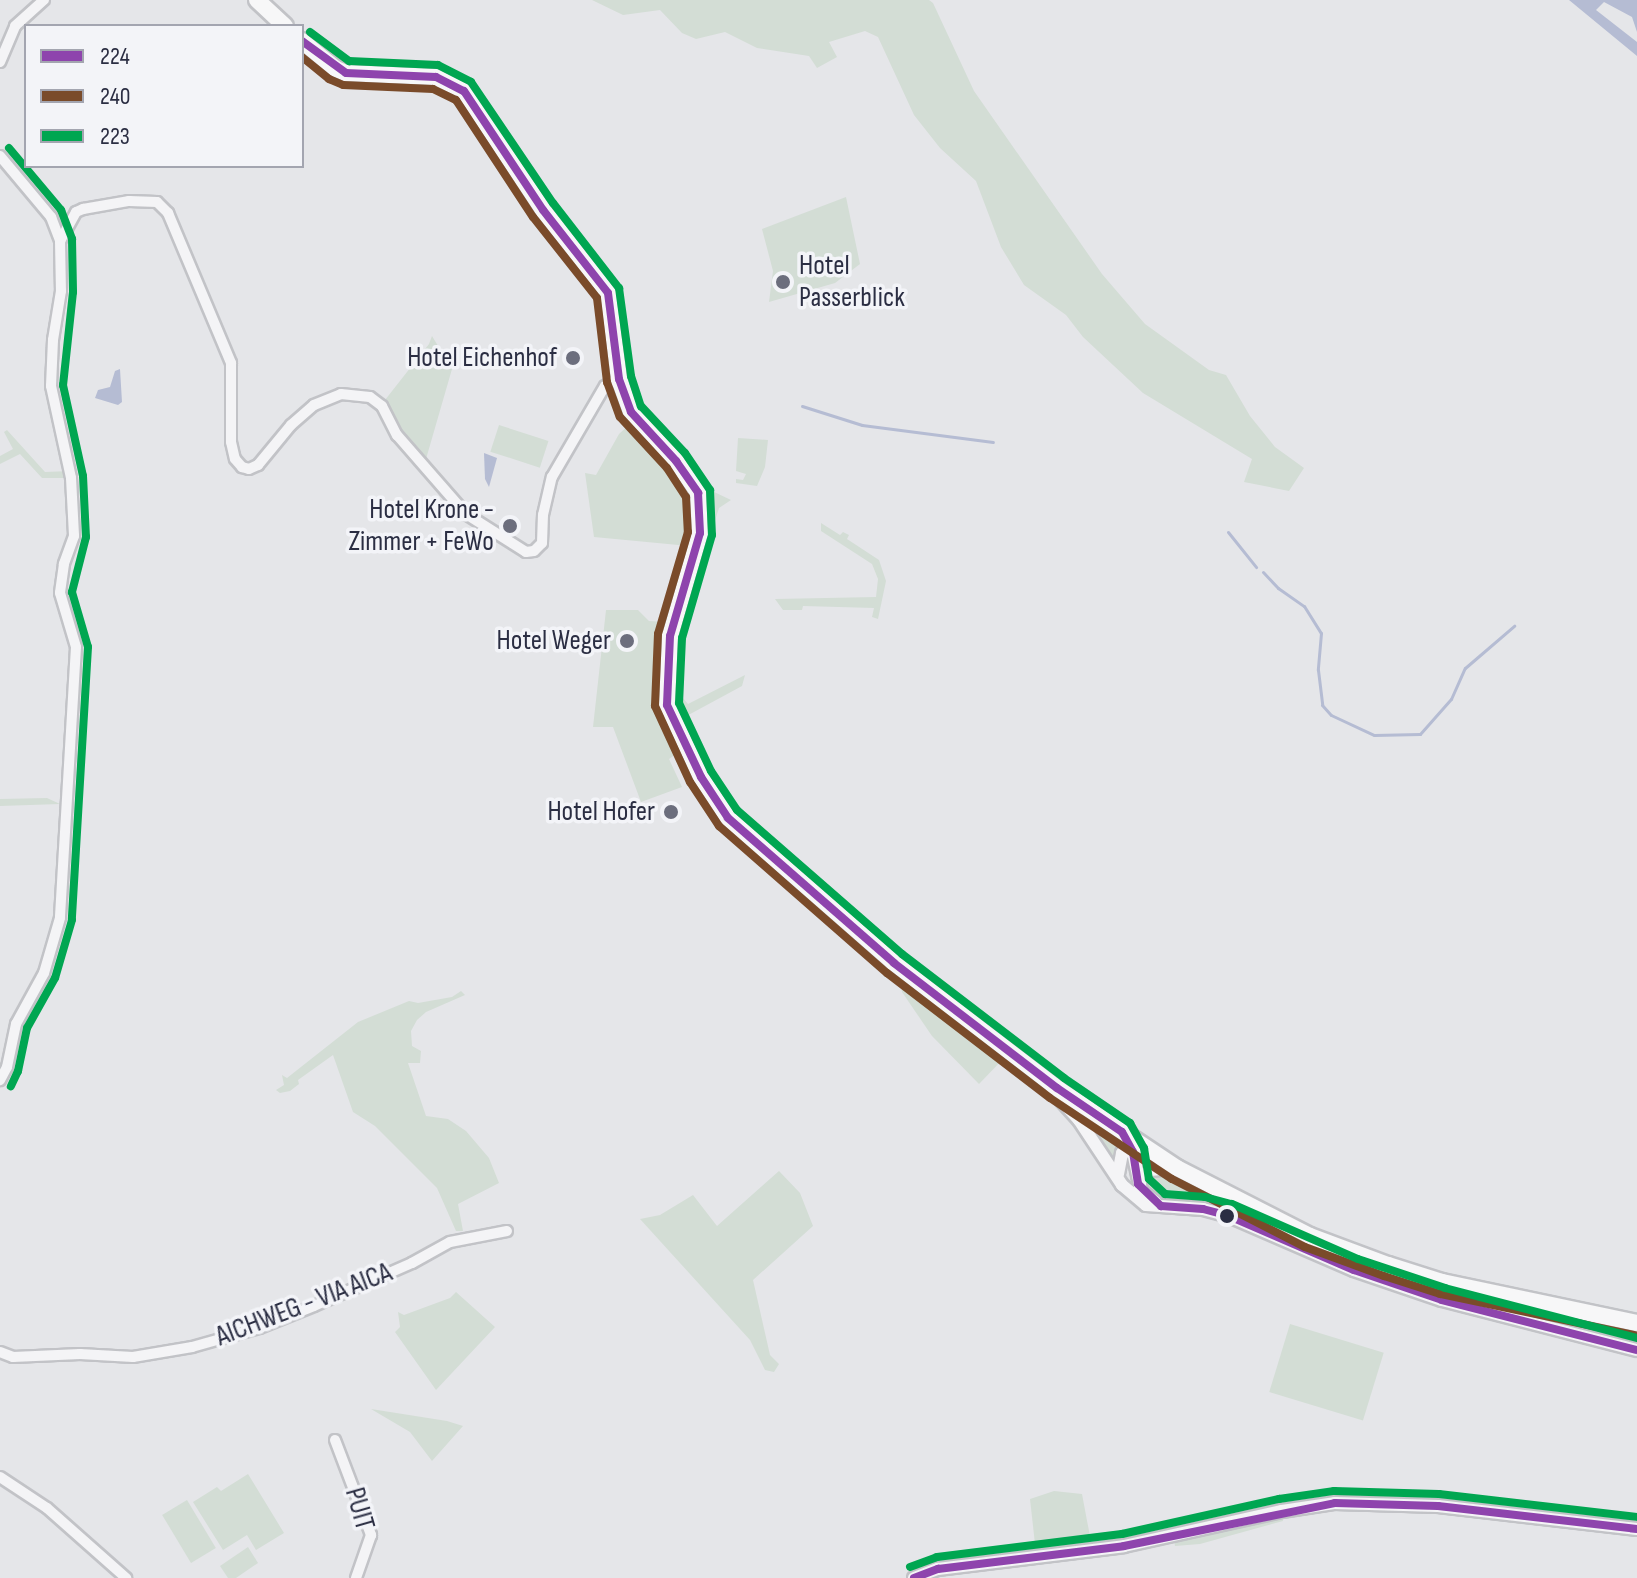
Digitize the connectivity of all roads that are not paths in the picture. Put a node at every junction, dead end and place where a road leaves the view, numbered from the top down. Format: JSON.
{"nodes":[{"id":1,"x":44,"y":0,"type":"edge"},
{"id":2,"x":257,"y":0,"type":"edge"},
{"id":3,"x":283,"y":24,"type":"edge"},
{"id":4,"x":304,"y":43,"type":"edge"},
{"id":5,"x":0,"y":62,"type":"edge"},
{"id":6,"x":0,"y":156,"type":"edge"},
{"id":7,"x":60,"y":241,"type":"junction"},
{"id":8,"x":619,"y":379,"type":"junction"},
{"id":9,"x":1015,"y":1055,"type":"junction"},
{"id":10,"x":0,"y":1080,"type":"edge"},
{"id":11,"x":1122,"y":1132,"type":"junction"},
{"id":12,"x":1132,"y":1147,"type":"junction"},
{"id":13,"x":1149,"y":1150,"type":"junction"},
{"id":14,"x":1177,"y":1168,"type":"junction"},
{"id":15,"x":1122,"y":1185,"type":"junction"},
{"id":16,"x":1141,"y":1191,"type":"junction"},
{"id":17,"x":1161,"y":1206,"type":"junction"},
{"id":18,"x":507,"y":1231,"type":"dead end"},
{"id":19,"x":1637,"y":1323,"type":"edge"},
{"id":20,"x":1637,"y":1350,"type":"edge"},
{"id":21,"x":0,"y":1352,"type":"edge"},
{"id":22,"x":335,"y":1440,"type":"dead end"},
{"id":23,"x":0,"y":1477,"type":"edge"},
{"id":24,"x":1637,"y":1529,"type":"edge"},
{"id":25,"x":126,"y":1578,"type":"edge"},
{"id":26,"x":356,"y":1578,"type":"edge"},
{"id":27,"x":914,"y":1578,"type":"edge"}],
"edges":[{"from":1,"to":5,"type":"street"},
{"from":2,"to":3,"type":"main road"},
{"from":4,"to":8,"type":"main road"},
{"from":6,"to":7,"type":"street"},
{"from":7,"to":8,"type":"street"},
{"from":7,"to":10,"type":"street"},
{"from":8,"to":9,"type":"main road"},
{"from":9,"to":11,"type":"main road"},
{"from":9,"to":15,"type":"street"},
{"from":11,"to":12,"type":"street"},
{"from":11,"to":13,"type":"main road"},
{"from":12,"to":13,"type":"street"},
{"from":12,"to":15,"type":"street"},
{"from":12,"to":16,"type":"street"},
{"from":13,"to":14,"type":"main road"},
{"from":14,"to":16,"type":"street"},
{"from":14,"to":19,"type":"main road"},
{"from":15,"to":17,"type":"street"},
{"from":16,"to":17,"type":"street"},
{"from":17,"to":20,"type":"street"},
{"from":18,"to":21,"type":"street","name":"AICHWEG - VIA AICA"},
{"from":22,"to":26,"type":"street","name":"PUIT"},
{"from":23,"to":25,"type":"street"},
{"from":24,"to":27,"type":"street"}]}
